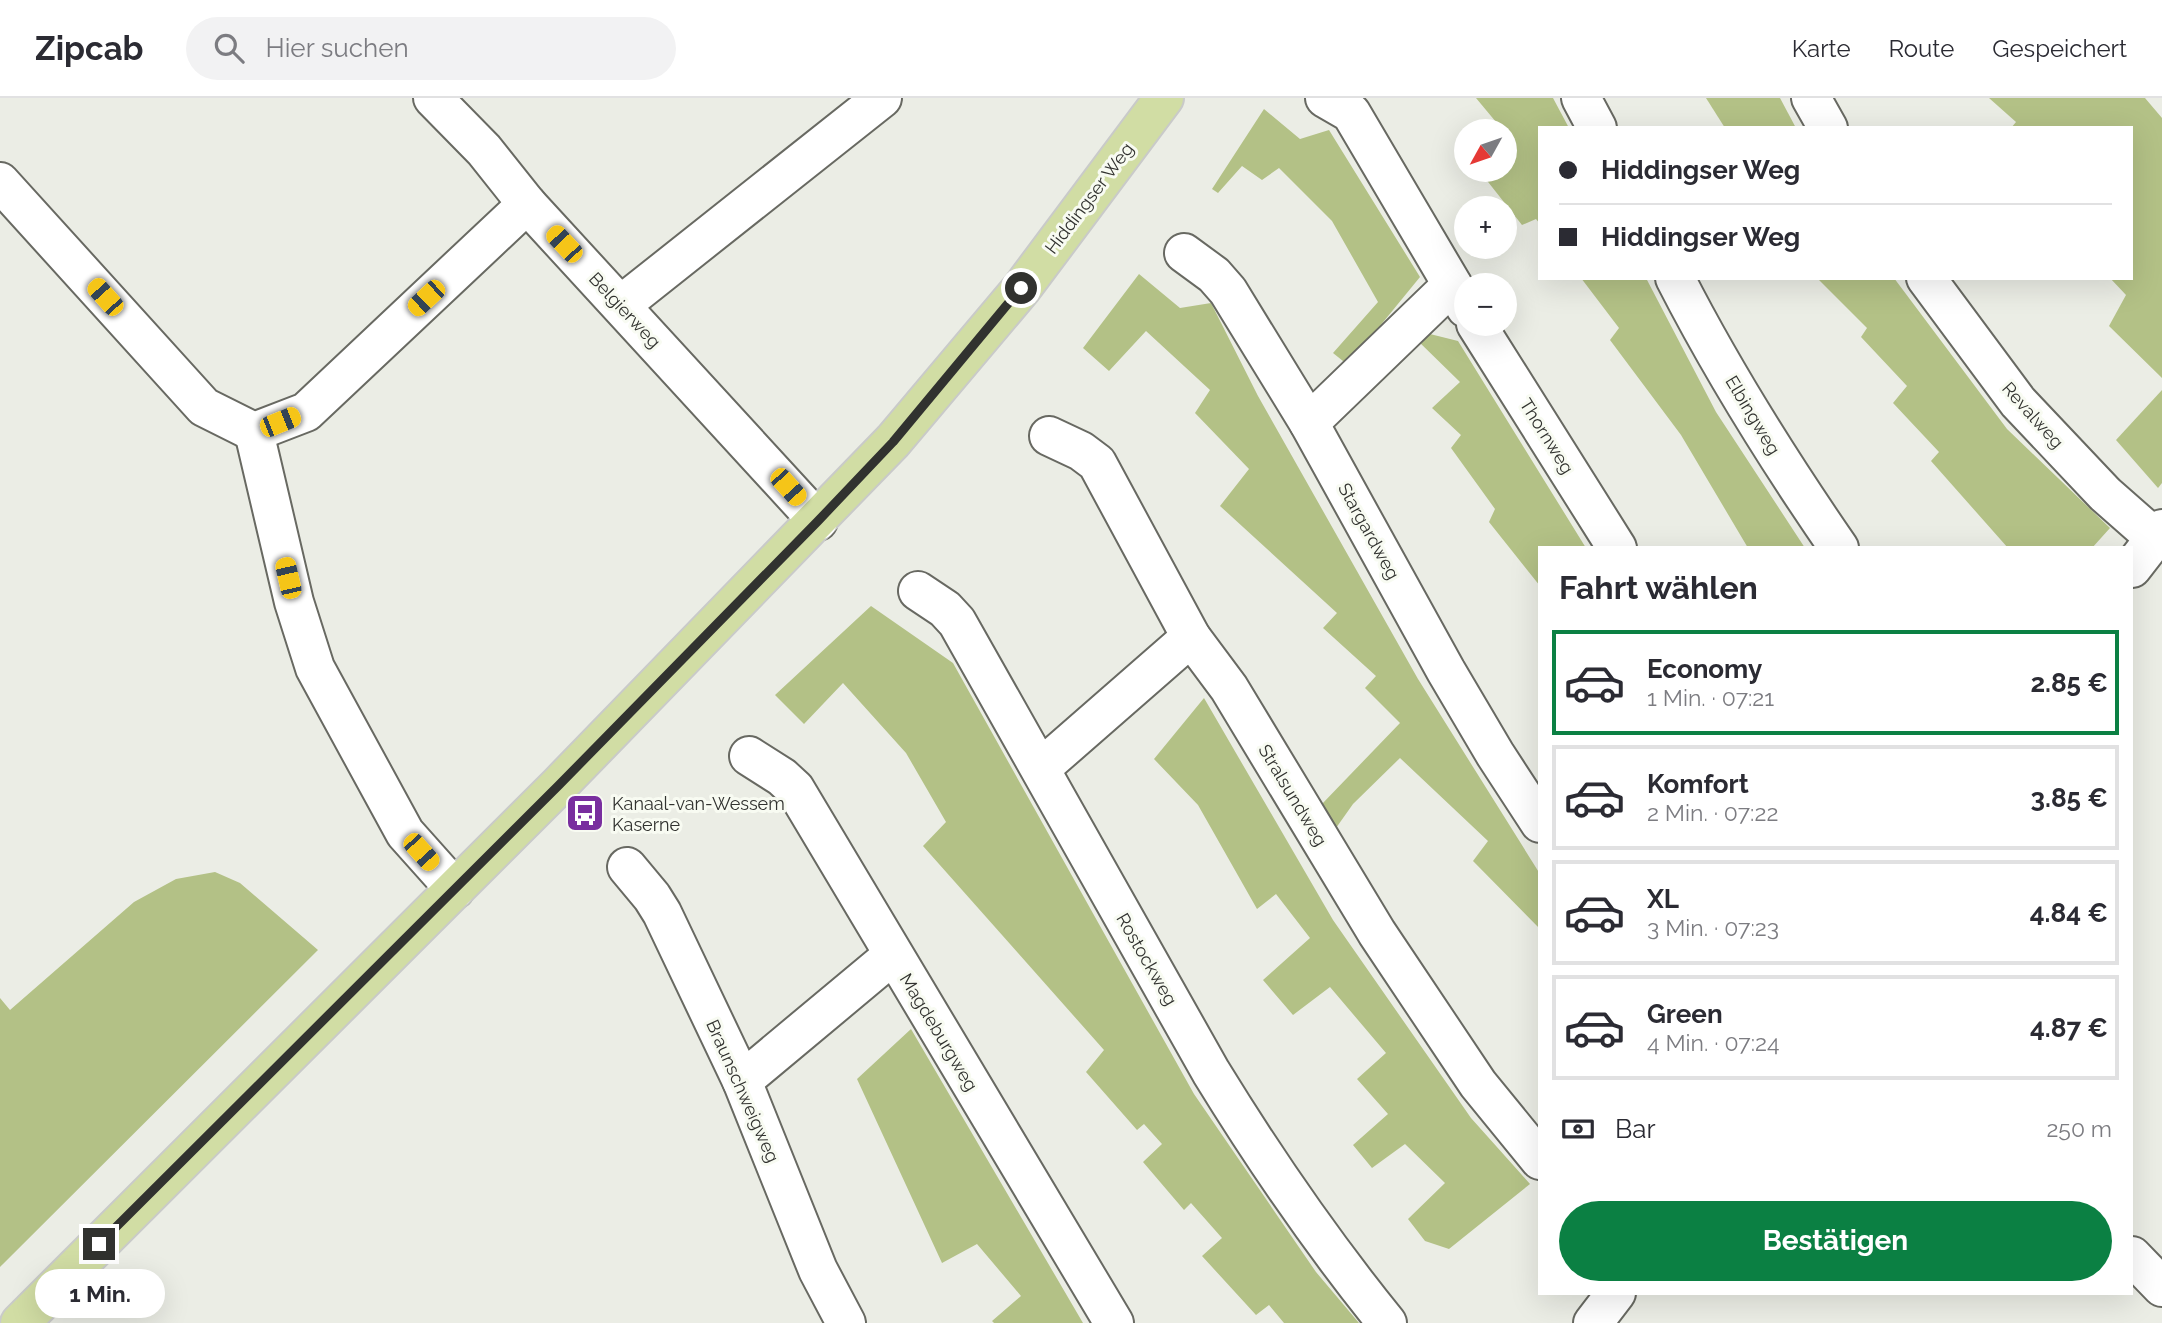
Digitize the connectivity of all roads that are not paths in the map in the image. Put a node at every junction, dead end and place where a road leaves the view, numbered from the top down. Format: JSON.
{"nodes":[{"id":1,"x":433,"y":98,"type":"edge"},
{"id":2,"x":882,"y":98,"type":"edge"},
{"id":3,"x":1164,"y":98,"type":"edge"},
{"id":4,"x":1325,"y":98,"type":"edge"},
{"id":5,"x":1581,"y":98,"type":"edge"},
{"id":6,"x":1811,"y":98,"type":"edge"},
{"id":7,"x":1596,"y":126,"type":"edge"},
{"id":8,"x":1827,"y":126,"type":"edge"},
{"id":9,"x":0,"y":182,"type":"edge"},
{"id":10,"x":527,"y":204,"type":"junction"},
{"id":11,"x":1184,"y":253,"type":"dead end"},
{"id":12,"x":1676,"y":280,"type":"edge"},
{"id":13,"x":1927,"y":280,"type":"edge"},
{"id":14,"x":1454,"y":288,"type":"edge"},
{"id":15,"x":1454,"y":301,"type":"edge"},
{"id":16,"x":621,"y":305,"type":"junction"},
{"id":17,"x":1484,"y":336,"type":"edge"},
{"id":18,"x":1310,"y":423,"type":"junction"},
{"id":19,"x":254,"y":432,"type":"junction"},
{"id":20,"x":1049,"y":436,"type":"dead end"},
{"id":21,"x":818,"y":521,"type":"junction"},
{"id":22,"x":2158,"y":533,"type":"edge"},
{"id":23,"x":1616,"y":546,"type":"edge"},
{"id":24,"x":1838,"y":546,"type":"edge"},
{"id":25,"x":2133,"y":567,"type":"edge"},
{"id":26,"x":918,"y":591,"type":"dead end"},
{"id":27,"x":1191,"y":637,"type":"junction"},
{"id":28,"x":749,"y":756,"type":"dead end"},
{"id":29,"x":1041,"y":768,"type":"junction"},
{"id":30,"x":1538,"y":819,"type":"edge"},
{"id":31,"x":627,"y":867,"type":"dead end"},
{"id":32,"x":455,"y":889,"type":"junction"},
{"id":33,"x":893,"y":955,"type":"junction"},
{"id":34,"x":742,"y":1081,"type":"junction"},
{"id":35,"x":1538,"y":1158,"type":"edge"},
{"id":36,"x":2133,"y":1257,"type":"edge"},
{"id":37,"x":2162,"y":1287,"type":"edge"},
{"id":38,"x":1614,"y":1295,"type":"edge"},
{"id":39,"x":19,"y":1323,"type":"edge"},
{"id":40,"x":846,"y":1323,"type":"edge"},
{"id":41,"x":1114,"y":1323,"type":"edge"},
{"id":42,"x":1387,"y":1323,"type":"edge"},
{"id":43,"x":1593,"y":1323,"type":"edge"}],
"edges":[{"from":1,"to":10,"type":"street","name":"Belgierweg"},
{"from":2,"to":16,"type":"street"},
{"from":3,"to":21,"type":"main road","name":"Hiddingser Weg"},
{"from":4,"to":14,"type":"street"},
{"from":5,"to":7,"type":"street"},
{"from":6,"to":8,"type":"street"},
{"from":9,"to":19,"type":"street"},
{"from":10,"to":16,"type":"street","name":"Belgierweg"},
{"from":10,"to":19,"type":"street"},
{"from":11,"to":18,"type":"street","name":"Stargardweg"},
{"from":12,"to":24,"type":"street","name":"Elbingweg"},
{"from":13,"to":22,"type":"street","name":"Revalweg"},
{"from":15,"to":18,"type":"street"},
{"from":16,"to":21,"type":"street","name":"Belgierweg"},
{"from":17,"to":23,"type":"street","name":"Thornweg"},
{"from":18,"to":30,"type":"street","name":"Stargardweg"},
{"from":19,"to":32,"type":"street"},
{"from":20,"to":27,"type":"street","name":"Stralsundweg"},
{"from":21,"to":32,"type":"main road","name":"Hiddingser Weg"},
{"from":22,"to":25,"type":"street"},
{"from":26,"to":29,"type":"street","name":"Rostockweg"},
{"from":27,"to":29,"type":"street"},
{"from":27,"to":35,"type":"street","name":"Stralsundweg"},
{"from":28,"to":33,"type":"street","name":"Magdeburgweg"},
{"from":29,"to":42,"type":"street","name":"Rostockweg"},
{"from":31,"to":34,"type":"street","name":"Braunschweigweg"},
{"from":32,"to":39,"type":"main road","name":"Hiddingser Weg"},
{"from":33,"to":34,"type":"street"},
{"from":33,"to":41,"type":"street","name":"Magdeburgweg"},
{"from":34,"to":40,"type":"street","name":"Braunschweigweg"},
{"from":36,"to":37,"type":"street"},
{"from":38,"to":43,"type":"street"}]}
